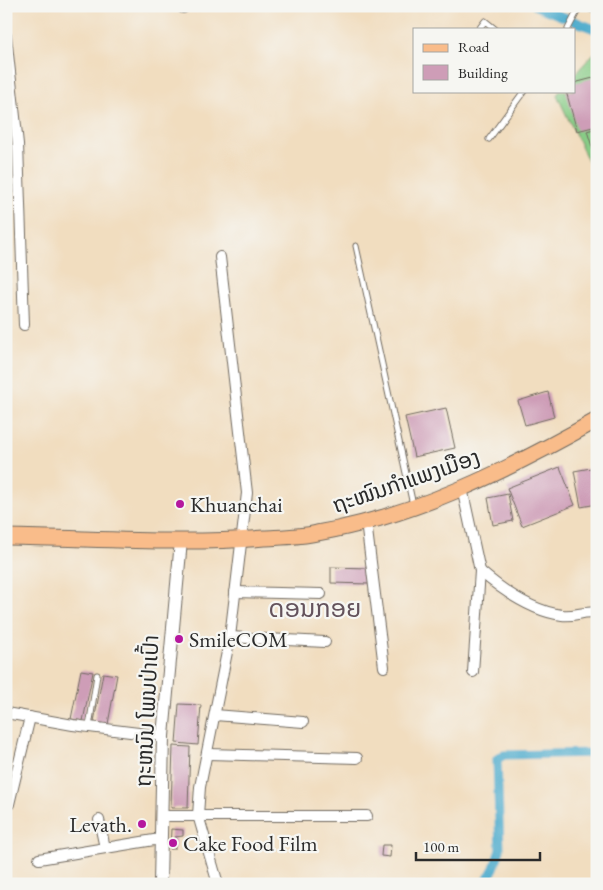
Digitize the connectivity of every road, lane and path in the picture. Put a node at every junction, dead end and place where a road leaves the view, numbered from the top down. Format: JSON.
{"nodes":[{"id":1,"x":580,"y":6,"type":"edge"},
{"id":2,"x":589,"y":6,"type":"edge"},
{"id":3,"x":597,"y":9,"type":"edge"},
{"id":4,"x":480,"y":28,"type":"edge"},
{"id":5,"x":494,"y":28,"type":"edge"},
{"id":6,"x":569,"y":28,"type":"edge"},
{"id":7,"x":6,"y":36,"type":"edge"},
{"id":8,"x":523,"y":92,"type":"edge"},
{"id":9,"x":489,"y":139,"type":"dead end"},
{"id":10,"x":356,"y":246,"type":"dead end"},
{"id":11,"x":220,"y":256,"type":"dead end"},
{"id":12,"x":24,"y":325,"type":"dead end"},
{"id":13,"x":597,"y":420,"type":"edge"},
{"id":14,"x":462,"y":488,"type":"junction"},
{"id":15,"x":413,"y":506,"type":"junction"},
{"id":16,"x":366,"y":522,"type":"junction"},
{"id":17,"x":6,"y":537,"type":"edge"},
{"id":18,"x":241,"y":540,"type":"junction"},
{"id":19,"x":181,"y":541,"type":"junction"},
{"id":20,"x":480,"y":571,"type":"junction"},
{"id":21,"x":235,"y":592,"type":"junction"},
{"id":22,"x":321,"y":594,"type":"dead end"},
{"id":23,"x":597,"y":613,"type":"edge"},
{"id":24,"x":230,"y":637,"type":"junction"},
{"id":25,"x":325,"y":642,"type":"dead end"},
{"id":26,"x":384,"y":667,"type":"dead end"},
{"id":27,"x":473,"y":672,"type":"dead end"},
{"id":28,"x":98,"y":675,"type":"dead end"},
{"id":29,"x":6,"y":713,"type":"edge"},
{"id":30,"x":215,"y":715,"type":"junction"},
{"id":31,"x":30,"y":717,"type":"junction"},
{"id":32,"x":303,"y":722,"type":"dead end"},
{"id":33,"x":89,"y":727,"type":"junction"},
{"id":34,"x":163,"y":736,"type":"junction"},
{"id":35,"x":208,"y":754,"type":"junction"},
{"id":36,"x":357,"y":758,"type":"dead end"},
{"id":37,"x":9,"y":804,"type":"dead end"},
{"id":38,"x":198,"y":815,"type":"junction"},
{"id":39,"x":161,"y":816,"type":"junction"},
{"id":40,"x":367,"y":816,"type":"dead end"},
{"id":41,"x":99,"y":820,"type":"dead end"},
{"id":42,"x":160,"y":839,"type":"junction"},
{"id":43,"x":105,"y":848,"type":"junction"},
{"id":44,"x":39,"y":859,"type":"dead end"},
{"id":45,"x":160,"y":884,"type":"edge"},
{"id":46,"x":218,"y":884,"type":"edge"}],
"edges":[{"from":1,"to":6,"type":"lane"},
{"from":2,"to":3,"type":"street"},
{"from":4,"to":5,"type":"lane"},
{"from":7,"to":12,"type":"street"},
{"from":8,"to":9,"type":"lane"},
{"from":10,"to":15,"type":"lane"},
{"from":11,"to":18,"type":"street"},
{"from":13,"to":14,"type":"main road","name":"ຖະໜົນກຳແພງເມືອງ"},
{"from":14,"to":15,"type":"main road","name":"ຖະໜົນກຳແພງເມືອງ"},
{"from":14,"to":20,"type":"street"},
{"from":15,"to":16,"type":"main road","name":"ຖະໜົນກຳແພງເມືອງ"},
{"from":16,"to":18,"type":"main road","name":"ຖະໜົນກຳແພງເມືອງ"},
{"from":16,"to":26,"type":"street"},
{"from":17,"to":19,"type":"main road","name":"ຖະໜົນກຳແພງເມືອງ"},
{"from":18,"to":19,"type":"main road","name":"ຖະໜົນກຳແພງເມືອງ"},
{"from":18,"to":21,"type":"street"},
{"from":19,"to":34,"type":"street","name":"ຖະຫນົນ ໂພນປ່າເປົ້າ"},
{"from":20,"to":23,"type":"street"},
{"from":20,"to":27,"type":"street"},
{"from":21,"to":22,"type":"street"},
{"from":21,"to":24,"type":"street"},
{"from":24,"to":25,"type":"street"},
{"from":24,"to":30,"type":"street"},
{"from":28,"to":33,"type":"lane"},
{"from":29,"to":31,"type":"street"},
{"from":30,"to":32,"type":"street"},
{"from":30,"to":35,"type":"street"},
{"from":31,"to":33,"type":"street"},
{"from":31,"to":37,"type":"street"},
{"from":33,"to":34,"type":"street"},
{"from":34,"to":39,"type":"street","name":"ຖະຫນົນ ໂພນປ່າເປົ້າ"},
{"from":35,"to":36,"type":"street"},
{"from":35,"to":38,"type":"street"},
{"from":38,"to":39,"type":"street"},
{"from":38,"to":40,"type":"street"},
{"from":38,"to":46,"type":"street"},
{"from":39,"to":42,"type":"street","name":"ຖະຫນົນ ໂພນປ່າເປົ້າ"},
{"from":41,"to":43,"type":"street"},
{"from":42,"to":43,"type":"street"},
{"from":42,"to":45,"type":"street","name":"ຖະຫນົນ ໂພນປ່າເປົ້າ"},
{"from":43,"to":44,"type":"street"}]}
